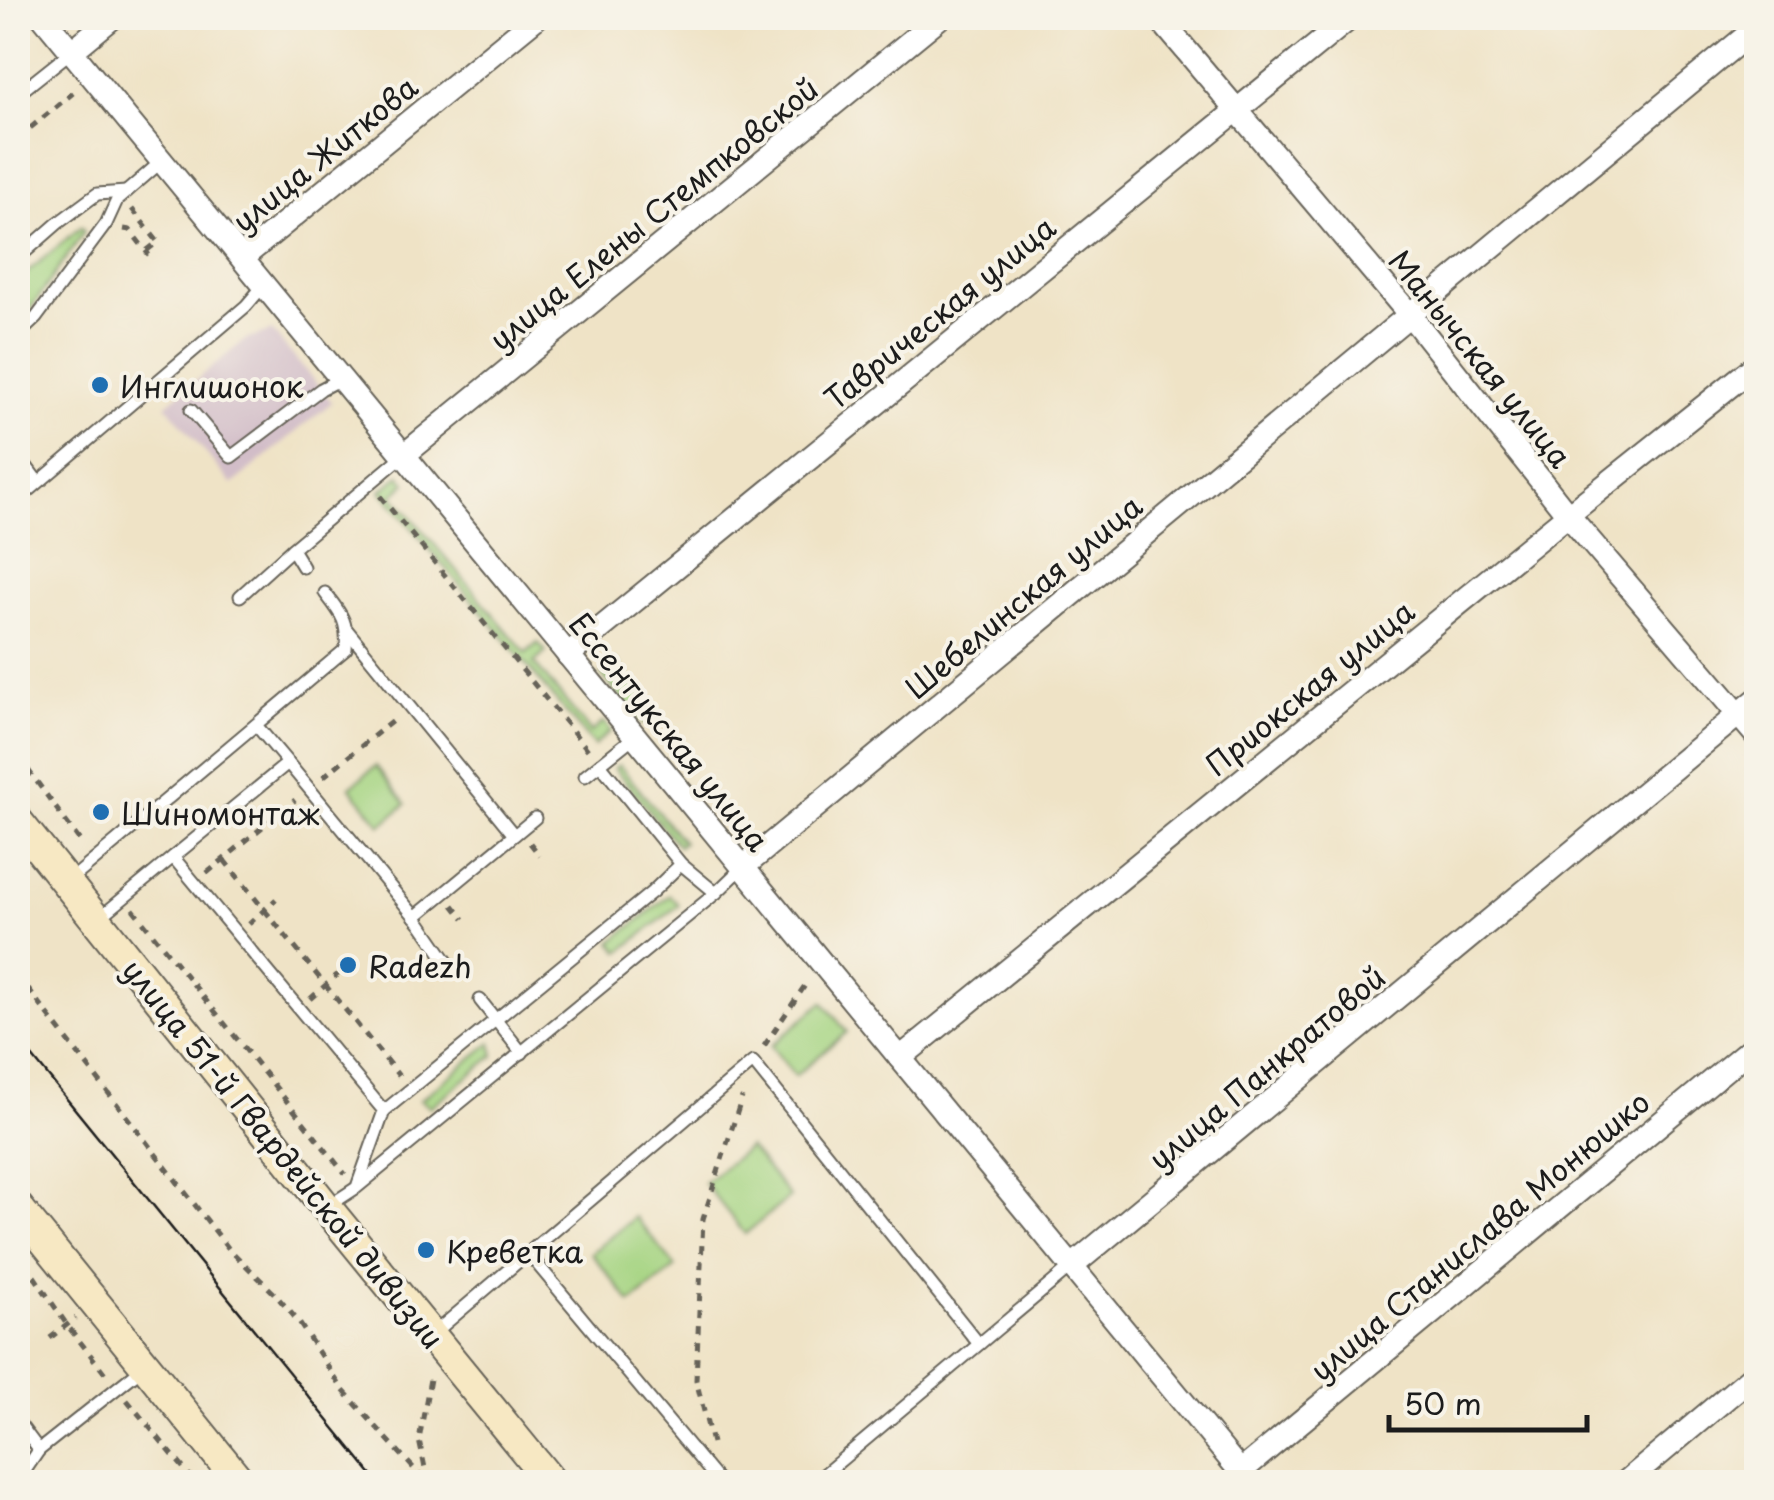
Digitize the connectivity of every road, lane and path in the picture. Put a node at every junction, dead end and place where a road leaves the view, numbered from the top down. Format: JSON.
{"nodes":[{"id":1,"x":44,"y":18,"type":"edge"},
{"id":2,"x":112,"y":18,"type":"edge"},
{"id":3,"x":536,"y":18,"type":"edge"},
{"id":4,"x":939,"y":18,"type":"edge"},
{"id":5,"x":1159,"y":18,"type":"edge"},
{"id":6,"x":1350,"y":18,"type":"edge"},
{"id":7,"x":1756,"y":28,"type":"edge"},
{"id":8,"x":72,"y":51,"type":"junction"},
{"id":9,"x":76,"y":91,"type":"dead end"},
{"id":10,"x":18,"y":94,"type":"edge"},
{"id":11,"x":1235,"y":110,"type":"junction"},
{"id":12,"x":18,"y":138,"type":"edge"},
{"id":13,"x":162,"y":161,"type":"junction"},
{"id":14,"x":124,"y":194,"type":"junction"},
{"id":15,"x":106,"y":224,"type":"junction"},
{"id":16,"x":18,"y":258,"type":"edge"},
{"id":17,"x":242,"y":258,"type":"junction"},
{"id":18,"x":264,"y":285,"type":"junction"},
{"id":19,"x":1410,"y":314,"type":"junction"},
{"id":20,"x":18,"y":335,"type":"edge"},
{"id":21,"x":1756,"y":364,"type":"edge"},
{"id":22,"x":340,"y":379,"type":"junction"},
{"id":23,"x":191,"y":410,"type":"dead end"},
{"id":24,"x":18,"y":455,"type":"edge"},
{"id":25,"x":404,"y":455,"type":"junction"},
{"id":26,"x":38,"y":482,"type":"junction"},
{"id":27,"x":369,"y":483,"type":"junction"},
{"id":28,"x":18,"y":500,"type":"edge"},
{"id":29,"x":1568,"y":515,"type":"junction"},
{"id":30,"x":292,"y":549,"type":"junction"},
{"id":31,"x":304,"y":567,"type":"dead end"},
{"id":32,"x":325,"y":593,"type":"dead end"},
{"id":33,"x":240,"y":596,"type":"dead end"},
{"id":34,"x":348,"y":630,"type":"junction"},
{"id":35,"x":568,"y":655,"type":"junction"},
{"id":36,"x":18,"y":706,"type":"edge"},
{"id":37,"x":1748,"y":707,"type":"edge"},
{"id":38,"x":26,"y":716,"type":"dead end"},
{"id":39,"x":256,"y":725,"type":"junction"},
{"id":40,"x":1756,"y":735,"type":"edge"},
{"id":41,"x":635,"y":736,"type":"junction"},
{"id":42,"x":18,"y":756,"type":"edge"},
{"id":43,"x":288,"y":763,"type":"junction"},
{"id":44,"x":600,"y":764,"type":"junction"},
{"id":45,"x":585,"y":776,"type":"dead end"},
{"id":46,"x":535,"y":818,"type":"dead end"},
{"id":47,"x":18,"y":822,"type":"edge"},
{"id":48,"x":514,"y":835,"type":"junction"},
{"id":49,"x":173,"y":857,"type":"junction"},
{"id":50,"x":224,"y":860,"type":"dead end"},
{"id":51,"x":94,"y":861,"type":"junction"},
{"id":52,"x":681,"y":864,"type":"junction"},
{"id":53,"x":743,"y":867,"type":"junction"},
{"id":54,"x":67,"y":883,"type":"junction"},
{"id":55,"x":716,"y":893,"type":"junction"},
{"id":56,"x":276,"y":899,"type":"dead end"},
{"id":57,"x":264,"y":910,"type":"junction"},
{"id":58,"x":415,"y":917,"type":"junction"},
{"id":59,"x":97,"y":920,"type":"junction"},
{"id":60,"x":237,"y":934,"type":"junction"},
{"id":61,"x":820,"y":962,"type":"junction"},
{"id":62,"x":448,"y":963,"type":"dead end"},
{"id":63,"x":338,"y":974,"type":"dead end"},
{"id":64,"x":18,"y":976,"type":"edge"},
{"id":65,"x":325,"y":985,"type":"junction"},
{"id":66,"x":480,"y":1000,"type":"dead end"},
{"id":67,"x":299,"y":1009,"type":"junction"},
{"id":68,"x":496,"y":1019,"type":"junction"},
{"id":69,"x":1756,"y":1044,"type":"edge"},
{"id":70,"x":522,"y":1053,"type":"junction"},
{"id":71,"x":900,"y":1058,"type":"junction"},
{"id":72,"x":753,"y":1062,"type":"junction"},
{"id":73,"x":410,"y":1090,"type":"junction"},
{"id":74,"x":384,"y":1112,"type":"junction"},
{"id":75,"x":356,"y":1188,"type":"junction"},
{"id":76,"x":18,"y":1208,"type":"edge"},
{"id":77,"x":326,"y":1208,"type":"junction"},
{"id":78,"x":528,"y":1253,"type":"junction"},
{"id":79,"x":1071,"y":1266,"type":"junction"},
{"id":80,"x":28,"y":1267,"type":"dead end"},
{"id":81,"x":430,"y":1336,"type":"junction"},
{"id":82,"x":980,"y":1344,"type":"junction"},
{"id":83,"x":145,"y":1366,"type":"junction"},
{"id":84,"x":1756,"y":1374,"type":"edge"},
{"id":85,"x":118,"y":1388,"type":"junction"},
{"id":86,"x":18,"y":1422,"type":"edge"},
{"id":87,"x":714,"y":1448,"type":"dead end"},
{"id":88,"x":39,"y":1450,"type":"junction"},
{"id":89,"x":1244,"y":1477,"type":"edge"},
{"id":90,"x":236,"y":1481,"type":"edge"},
{"id":91,"x":18,"y":1482,"type":"edge"},
{"id":92,"x":195,"y":1482,"type":"edge"},
{"id":93,"x":427,"y":1482,"type":"edge"},
{"id":94,"x":551,"y":1482,"type":"edge"},
{"id":95,"x":719,"y":1482,"type":"edge"},
{"id":96,"x":815,"y":1482,"type":"edge"},
{"id":97,"x":1626,"y":1482,"type":"edge"}],
"edges":[{"from":1,"to":8,"type":"street","name":"Ессентукская улица"},
{"from":2,"to":8,"type":"street"},
{"from":3,"to":17,"type":"street","name":"улица Житкова"},
{"from":4,"to":25,"type":"street","name":"улица Елены Стемпковской"},
{"from":5,"to":11,"type":"street","name":"Манычская улица"},
{"from":6,"to":11,"type":"street","name":"Таврическая улица"},
{"from":7,"to":19,"type":"street","name":"Шебелинская улица"},
{"from":8,"to":10,"type":"lane"},
{"from":8,"to":13,"type":"street","name":"Ессентукская улица"},
{"from":9,"to":12,"type":"path"},
{"from":11,"to":19,"type":"street","name":"Манычская улица"},
{"from":11,"to":35,"type":"street","name":"Таврическая улица"},
{"from":13,"to":14,"type":"lane"},
{"from":13,"to":17,"type":"street","name":"Ессентукская улица"},
{"from":14,"to":15,"type":"lane"},
{"from":14,"to":15,"type":"path"},
{"from":14,"to":16,"type":"lane"},
{"from":15,"to":20,"type":"lane"},
{"from":17,"to":18,"type":"street","name":"Ессентукская улица"},
{"from":18,"to":22,"type":"street","name":"Ессентукская улица"},
{"from":18,"to":26,"type":"lane"},
{"from":19,"to":29,"type":"street","name":"Манычская улица"},
{"from":19,"to":53,"type":"street","name":"Шебелинская улица"},
{"from":21,"to":29,"type":"street","name":"Приокская улица"},
{"from":22,"to":23,"type":"lane"},
{"from":22,"to":25,"type":"street","name":"Ессентукская улица"},
{"from":24,"to":26,"type":"lane"},
{"from":25,"to":27,"type":"lane"},
{"from":25,"to":35,"type":"street","name":"Ессентукская улица"},
{"from":26,"to":28,"type":"lane"},
{"from":27,"to":30,"type":"lane"},
{"from":27,"to":44,"type":"path"},
{"from":29,"to":37,"type":"street","name":"Манычская улица"},
{"from":29,"to":71,"type":"street","name":"Приокская улица"},
{"from":30,"to":31,"type":"lane"},
{"from":30,"to":33,"type":"lane"},
{"from":32,"to":34,"type":"lane"},
{"from":34,"to":39,"type":"lane"},
{"from":34,"to":48,"type":"lane"},
{"from":35,"to":41,"type":"street","name":"Ессентукская улица"},
{"from":36,"to":38,"type":"path"},
{"from":37,"to":40,"type":"street","name":"Манычская улица"},
{"from":37,"to":79,"type":"street","name":"улица Панкратовой"},
{"from":39,"to":43,"type":"lane"},
{"from":39,"to":51,"type":"lane"},
{"from":41,"to":44,"type":"lane"},
{"from":41,"to":53,"type":"street","name":"Ессентукская улица"},
{"from":42,"to":51,"type":"path"},
{"from":43,"to":49,"type":"lane"},
{"from":43,"to":58,"type":"lane"},
{"from":44,"to":45,"type":"lane"},
{"from":44,"to":52,"type":"lane"},
{"from":46,"to":48,"type":"lane"},
{"from":47,"to":54,"type":"main road","name":"улица 51-й Гвардейской дивизии"},
{"from":48,"to":58,"type":"lane"},
{"from":49,"to":59,"type":"lane"},
{"from":49,"to":60,"type":"lane"},
{"from":50,"to":57,"type":"path"},
{"from":51,"to":54,"type":"lane"},
{"from":52,"to":55,"type":"lane"},
{"from":52,"to":68,"type":"lane"},
{"from":53,"to":55,"type":"lane","name":"Шебелинская улица"},
{"from":53,"to":61,"type":"street","name":"Ессентукская улица"},
{"from":54,"to":59,"type":"main road","name":"улица 51-й Гвардейской дивизии"},
{"from":55,"to":70,"type":"lane","name":"Шебелинская улица"},
{"from":56,"to":57,"type":"path"},
{"from":57,"to":60,"type":"path"},
{"from":57,"to":65,"type":"path"},
{"from":58,"to":62,"type":"lane"},
{"from":59,"to":77,"type":"main road","name":"улица 51-й Гвардейской дивизии"},
{"from":60,"to":67,"type":"lane"},
{"from":61,"to":71,"type":"street","name":"Ессентукская улица"},
{"from":61,"to":72,"type":"path"},
{"from":63,"to":65,"type":"path"},
{"from":64,"to":93,"type":"path"},
{"from":65,"to":67,"type":"path"},
{"from":65,"to":73,"type":"path"},
{"from":66,"to":68,"type":"lane"},
{"from":67,"to":74,"type":"lane"},
{"from":68,"to":70,"type":"lane"},
{"from":68,"to":73,"type":"lane"},
{"from":69,"to":89,"type":"street","name":"улица Станислава Монюшко"},
{"from":70,"to":75,"type":"lane","name":"Шебелинская улица"},
{"from":71,"to":79,"type":"street","name":"Ессентукская улица"},
{"from":72,"to":78,"type":"lane"},
{"from":72,"to":82,"type":"lane"},
{"from":72,"to":87,"type":"path"},
{"from":73,"to":74,"type":"lane"},
{"from":74,"to":75,"type":"lane"},
{"from":75,"to":77,"type":"lane","name":"Шебелинская улица"},
{"from":76,"to":83,"type":"main road"},
{"from":77,"to":81,"type":"main road","name":"улица 51-й Гвардейской дивизии"},
{"from":78,"to":81,"type":"lane"},
{"from":78,"to":95,"type":"lane"},
{"from":79,"to":82,"type":"lane","name":"улица Панкратовой"},
{"from":79,"to":89,"type":"street","name":"Ессентукская улица"},
{"from":80,"to":85,"type":"path"},
{"from":81,"to":93,"type":"path"},
{"from":81,"to":94,"type":"main road","name":"улица 51-й Гвардейской дивизии"},
{"from":82,"to":96,"type":"lane","name":"улица Панкратовой"},
{"from":83,"to":85,"type":"lane"},
{"from":83,"to":90,"type":"main road"},
{"from":84,"to":97,"type":"street"},
{"from":85,"to":88,"type":"lane"},
{"from":85,"to":92,"type":"path"},
{"from":86,"to":88,"type":"lane"},
{"from":88,"to":91,"type":"lane"}]}
